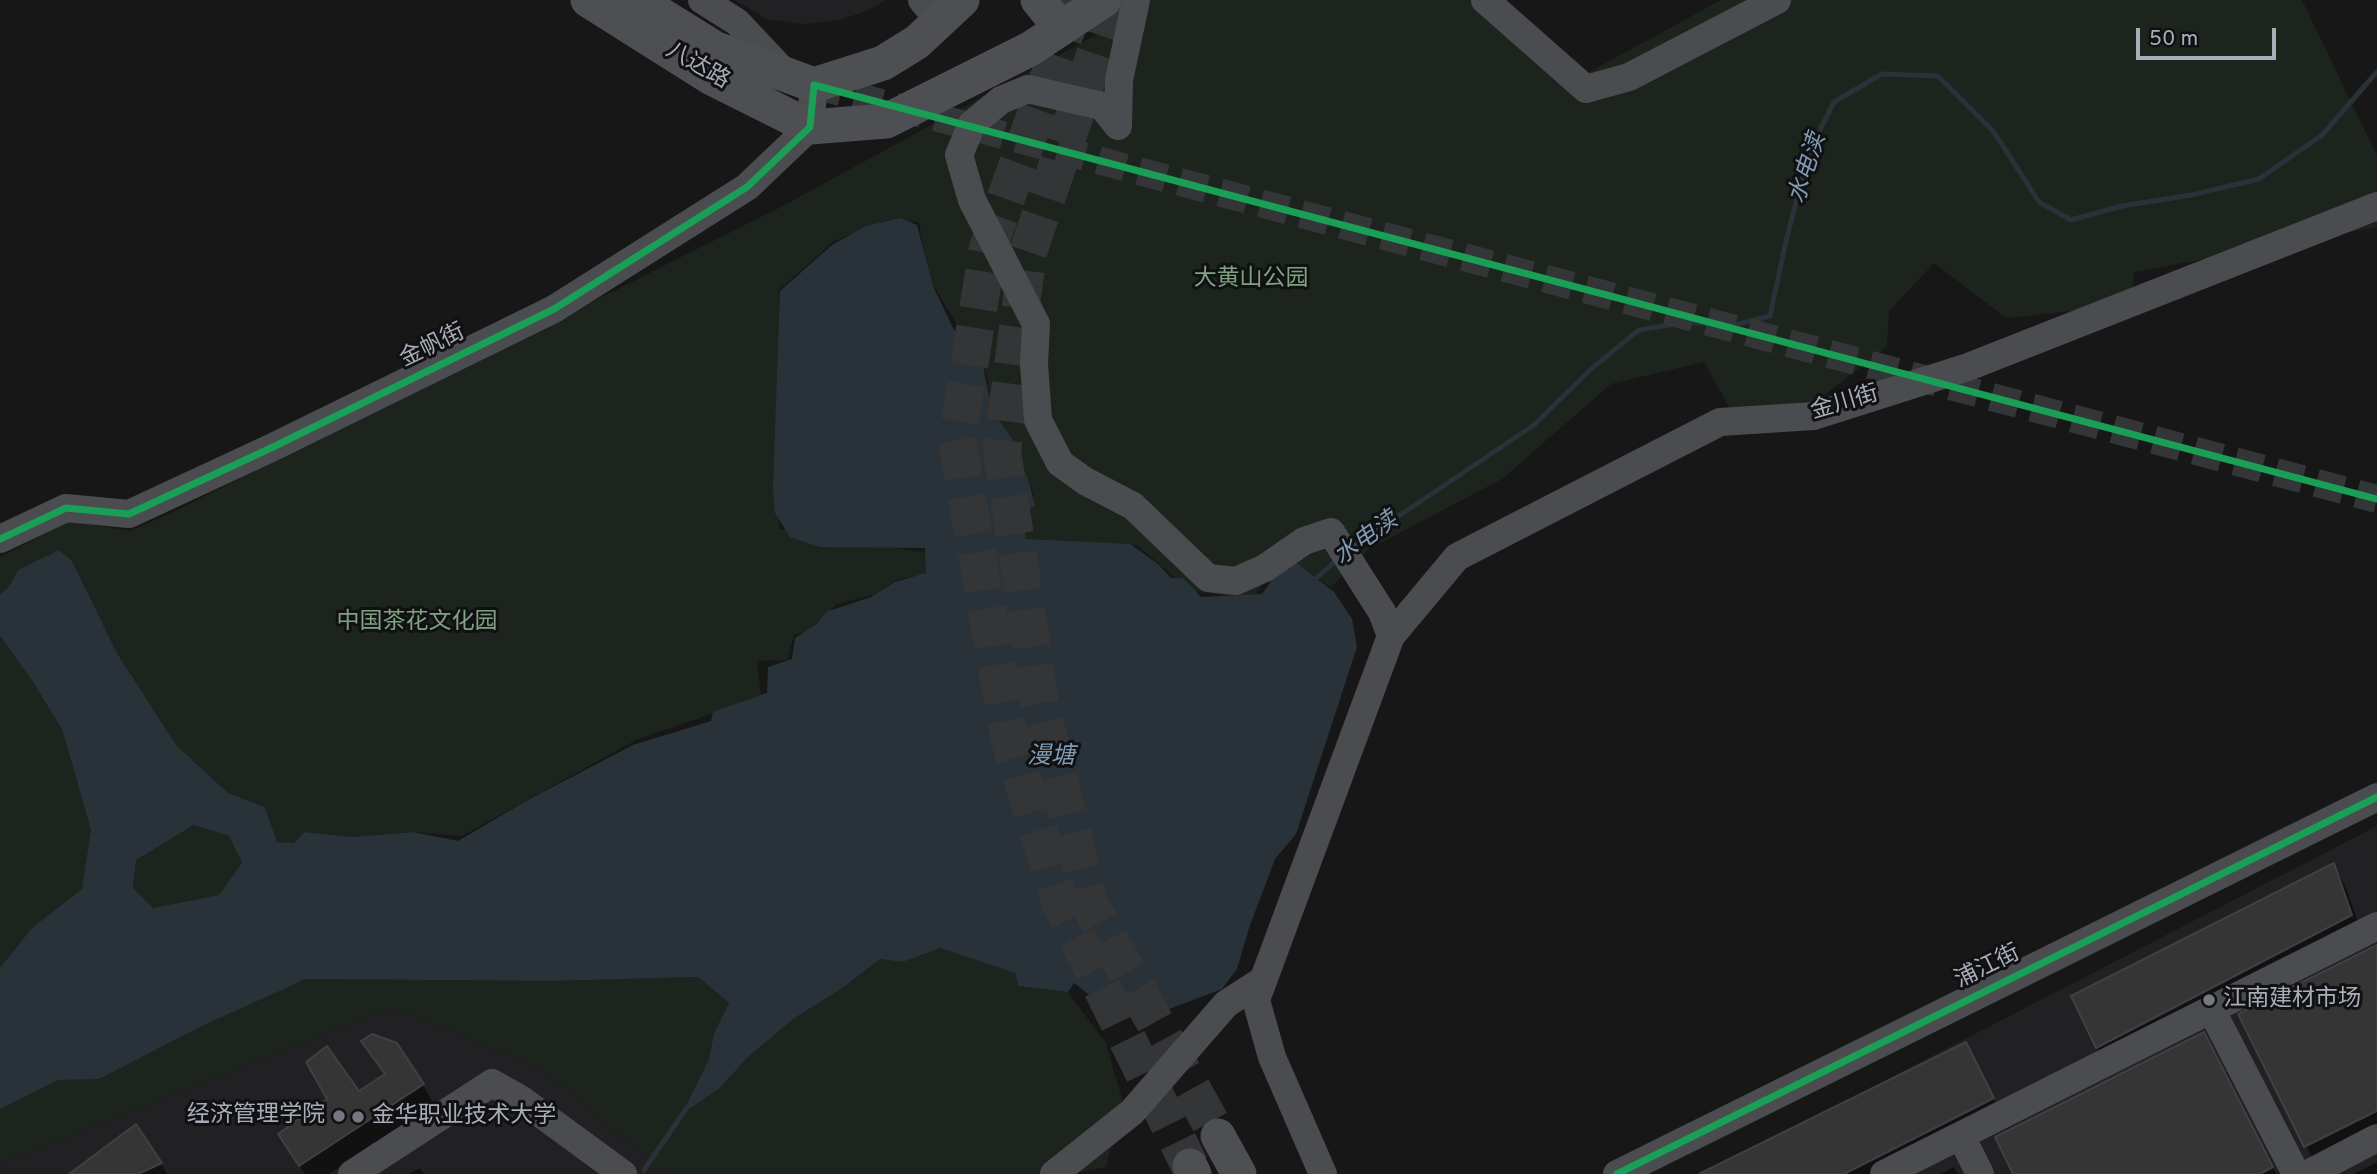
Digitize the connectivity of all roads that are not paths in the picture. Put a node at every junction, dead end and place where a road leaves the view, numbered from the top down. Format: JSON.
{"nodes":[{"id":1,"x":588,"y":0,"type":"edge"},
{"id":2,"x":637,"y":0,"type":"edge"},
{"id":3,"x":702,"y":0,"type":"edge"},
{"id":4,"x":1038,"y":0,"type":"edge"},
{"id":5,"x":1104,"y":0,"type":"edge"},
{"id":6,"x":1136,"y":0,"type":"edge"},
{"id":7,"x":1485,"y":0,"type":"edge"},
{"id":8,"x":1777,"y":0,"type":"edge"},
{"id":9,"x":941,"y":7,"type":"edge"},
{"id":10,"x":1061,"y":28,"type":"junction"},
{"id":11,"x":801,"y":80,"type":"junction"},
{"id":12,"x":810,"y":127,"type":"junction"},
{"id":13,"x":2377,"y":205,"type":"edge"},
{"id":14,"x":0,"y":539,"type":"edge"},
{"id":15,"x":1391,"y":636,"type":"junction"},
{"id":16,"x":2377,"y":797,"type":"edge"},
{"id":17,"x":2377,"y":926,"type":"edge"},
{"id":18,"x":1263,"y":980,"type":"junction"},
{"id":19,"x":2211,"y":1009,"type":"junction"},
{"id":20,"x":1218,"y":1136,"type":"tunnel mouth"},
{"id":21,"x":1961,"y":1136,"type":"junction"},
{"id":22,"x":2377,"y":1138,"type":"edge"},
{"id":23,"x":352,"y":1174,"type":"edge"},
{"id":24,"x":623,"y":1174,"type":"edge"},
{"id":25,"x":1054,"y":1174,"type":"edge"},
{"id":26,"x":1239,"y":1174,"type":"edge"},
{"id":27,"x":1323,"y":1174,"type":"edge"},
{"id":28,"x":1617,"y":1174,"type":"edge"},
{"id":29,"x":1884,"y":1174,"type":"edge"},
{"id":30,"x":1980,"y":1174,"type":"edge"},
{"id":31,"x":2296,"y":1174,"type":"edge"},
{"id":32,"x":2308,"y":1174,"type":"edge"}],
"edges":[{"from":1,"to":12,"type":"main road","name":"八达路"},
{"from":2,"to":11,"type":"main road"},
{"from":3,"to":11,"type":"street"},
{"from":4,"to":10,"type":"main road"},
{"from":5,"to":10,"type":"main road"},
{"from":6,"to":15,"type":"street"},
{"from":7,"to":8,"type":"street"},
{"from":9,"to":11,"type":"main road"},
{"from":10,"to":12,"type":"main road"},
{"from":11,"to":12,"type":"street"},
{"from":12,"to":14,"type":"street","name":"金帆街"},
{"from":13,"to":15,"type":"street","name":"金川街"},
{"from":15,"to":18,"type":"street","name":"金川街"},
{"from":16,"to":28,"type":"street","name":"浦江街"},
{"from":17,"to":19,"type":"street"},
{"from":18,"to":25,"type":"street"},
{"from":18,"to":27,"type":"street","name":"金川街"},
{"from":19,"to":21,"type":"street"},
{"from":19,"to":31,"type":"street"},
{"from":20,"to":26,"type":"main road"},
{"from":21,"to":29,"type":"street"},
{"from":21,"to":30,"type":"street"},
{"from":22,"to":32,"type":"street"},
{"from":23,"to":24,"type":"street"}]}
